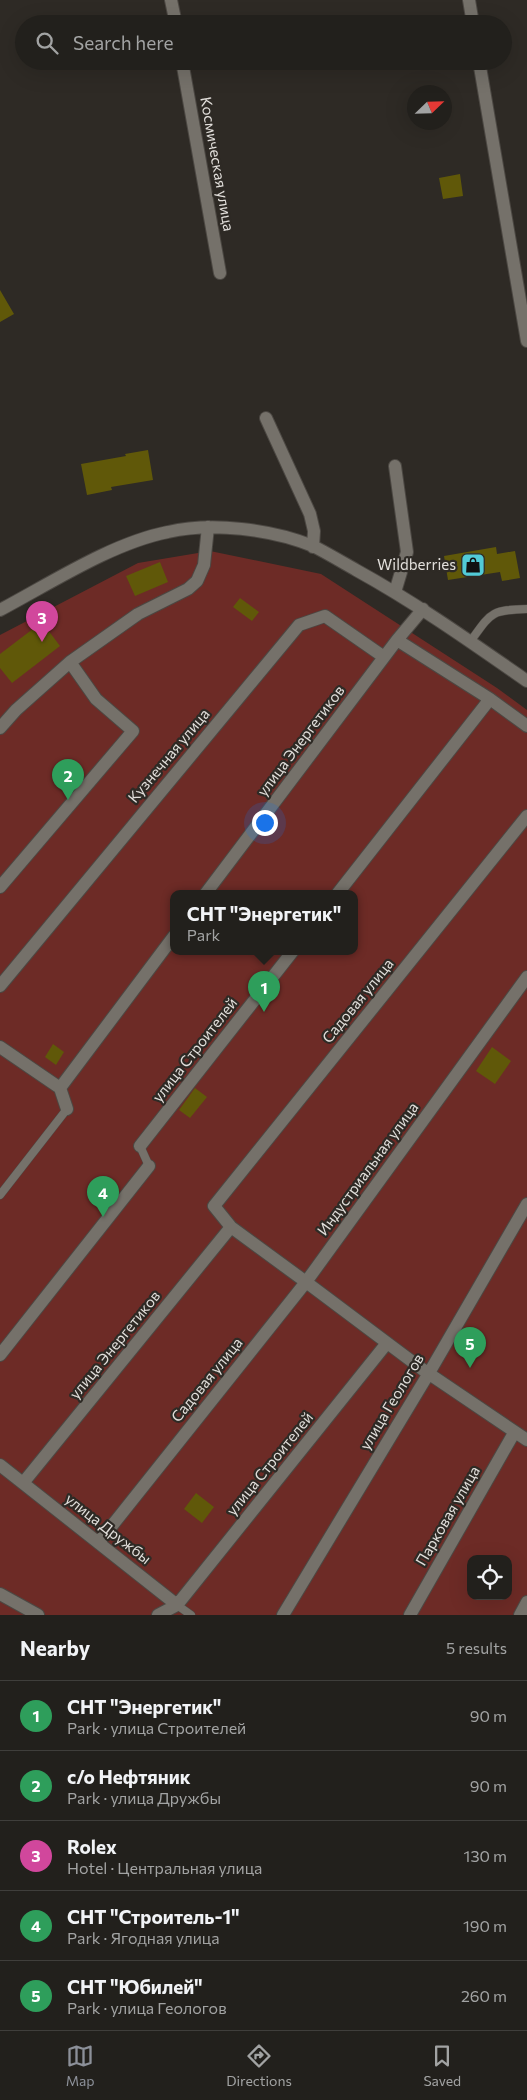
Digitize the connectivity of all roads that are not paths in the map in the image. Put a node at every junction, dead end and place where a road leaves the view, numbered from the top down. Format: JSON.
{"nodes":[{"id":1,"x":172,"y":0,"type":"edge"},
{"id":2,"x":469,"y":0,"type":"edge"},
{"id":3,"x":174,"y":15,"type":"edge"},
{"id":4,"x":472,"y":15,"type":"edge"},
{"id":5,"x":184,"y":70,"type":"edge"},
{"id":6,"x":481,"y":70,"type":"edge"},
{"id":7,"x":220,"y":273,"type":"dead end"},
{"id":8,"x":527,"y":341,"type":"edge"},
{"id":9,"x":266,"y":418,"type":"dead end"},
{"id":10,"x":395,"y":466,"type":"dead end"},
{"id":11,"x":208,"y":528,"type":"junction"},
{"id":12,"x":313,"y":546,"type":"junction"},
{"id":13,"x":395,"y":592,"type":"junction"},
{"id":14,"x":422,"y":609,"type":"junction"},
{"id":15,"x":527,"y":609,"type":"edge"},
{"id":16,"x":0,"y":610,"type":"edge"},
{"id":17,"x":397,"y":640,"type":"junction"},
{"id":18,"x":470,"y":642,"type":"junction"},
{"id":19,"x":384,"y":657,"type":"junction"},
{"id":20,"x":70,"y":662,"type":"junction"},
{"id":21,"x":527,"y":681,"type":"edge"},
{"id":22,"x":490,"y":699,"type":"junction"},
{"id":23,"x":527,"y":726,"type":"edge"},
{"id":24,"x":0,"y":728,"type":"edge"},
{"id":25,"x":527,"y":816,"type":"edge"},
{"id":26,"x":0,"y":887,"type":"edge"},
{"id":27,"x":208,"y":890,"type":"edge"},
{"id":28,"x":340,"y":890,"type":"edge"},
{"id":29,"x":170,"y":941,"type":"edge"},
{"id":30,"x":290,"y":955,"type":"edge"},
{"id":31,"x":527,"y":977,"type":"edge"},
{"id":32,"x":0,"y":986,"type":"edge"},
{"id":33,"x":0,"y":1047,"type":"edge"},
{"id":34,"x":60,"y":1088,"type":"junction"},
{"id":35,"x":67,"y":1109,"type":"joint"},
{"id":36,"x":140,"y":1146,"type":"joint"},
{"id":37,"x":149,"y":1166,"type":"joint"},
{"id":38,"x":0,"y":1195,"type":"edge"},
{"id":39,"x":527,"y":1204,"type":"edge"},
{"id":40,"x":231,"y":1227,"type":"junction"},
{"id":41,"x":306,"y":1282,"type":"junction"},
{"id":42,"x":387,"y":1343,"type":"junction"},
{"id":43,"x":0,"y":1355,"type":"edge"},
{"id":44,"x":426,"y":1371,"type":"junction"},
{"id":45,"x":514,"y":1433,"type":"junction"},
{"id":46,"x":527,"y":1440,"type":"edge"},
{"id":47,"x":0,"y":1465,"type":"edge"},
{"id":48,"x":23,"y":1483,"type":"junction"},
{"id":49,"x":99,"y":1542,"type":"junction"},
{"id":50,"x":0,"y":1594,"type":"edge"},
{"id":51,"x":527,"y":1602,"type":"edge"},
{"id":52,"x":177,"y":1605,"type":"junction"},
{"id":53,"x":38,"y":1615,"type":"edge"},
{"id":54,"x":158,"y":1615,"type":"edge"},
{"id":55,"x":191,"y":1615,"type":"edge"},
{"id":56,"x":283,"y":1615,"type":"edge"},
{"id":57,"x":410,"y":1615,"type":"edge"},
{"id":58,"x":520,"y":1615,"type":"edge"}],
"edges":[{"from":1,"to":3,"type":"street"},
{"from":2,"to":4,"type":"street"},
{"from":5,"to":7,"type":"street","name":"Космическая улица"},
{"from":6,"to":8,"type":"street"},
{"from":9,"to":12,"type":"street"},
{"from":10,"to":13,"type":"street"},
{"from":11,"to":12,"type":"street"},
{"from":11,"to":16,"type":"street"},
{"from":11,"to":20,"type":"street"},
{"from":12,"to":13,"type":"street"},
{"from":13,"to":14,"type":"street"},
{"from":14,"to":17,"type":"street","name":"улица Энергетиков"},
{"from":14,"to":18,"type":"street"},
{"from":15,"to":18,"type":"lane"},
{"from":17,"to":19,"type":"street","name":"улица Энергетиков"},
{"from":17,"to":22,"type":"street"},
{"from":18,"to":21,"type":"street"},
{"from":19,"to":27,"type":"street","name":"улица Энергетиков"},
{"from":19,"to":32,"type":"street","name":"Кузнечная улица"},
{"from":20,"to":24,"type":"street"},
{"from":20,"to":26,"type":"street"},
{"from":22,"to":23,"type":"street"},
{"from":22,"to":28,"type":"street"},
{"from":25,"to":40,"type":"street","name":"Садовая улица"},
{"from":29,"to":34,"type":"street"},
{"from":30,"to":36,"type":"street","name":"улица Строителей"},
{"from":31,"to":41,"type":"street","name":"Индустриальная улица"},
{"from":33,"to":34,"type":"street"},
{"from":34,"to":35,"type":"street"},
{"from":35,"to":38,"type":"lane"},
{"from":36,"to":37,"type":"lane"},
{"from":37,"to":43,"type":"street"},
{"from":39,"to":44,"type":"street","name":"улица Геологов"},
{"from":40,"to":41,"type":"street"},
{"from":40,"to":48,"type":"street","name":"улица Энергетиков"},
{"from":41,"to":42,"type":"street"},
{"from":41,"to":49,"type":"street","name":"Садовая улица"},
{"from":42,"to":44,"type":"street"},
{"from":42,"to":52,"type":"street","name":"улица Строителей"},
{"from":44,"to":45,"type":"street"},
{"from":44,"to":56,"type":"street","name":"улица Геологов"},
{"from":45,"to":46,"type":"street"},
{"from":45,"to":57,"type":"street","name":"Парковая улица"},
{"from":47,"to":48,"type":"street","name":"улица Дружбы"},
{"from":48,"to":49,"type":"street","name":"улица Дружбы"},
{"from":49,"to":52,"type":"street","name":"улица Дружбы"},
{"from":50,"to":53,"type":"street"},
{"from":51,"to":58,"type":"street"},
{"from":52,"to":54,"type":"street"},
{"from":52,"to":55,"type":"lane"}]}
